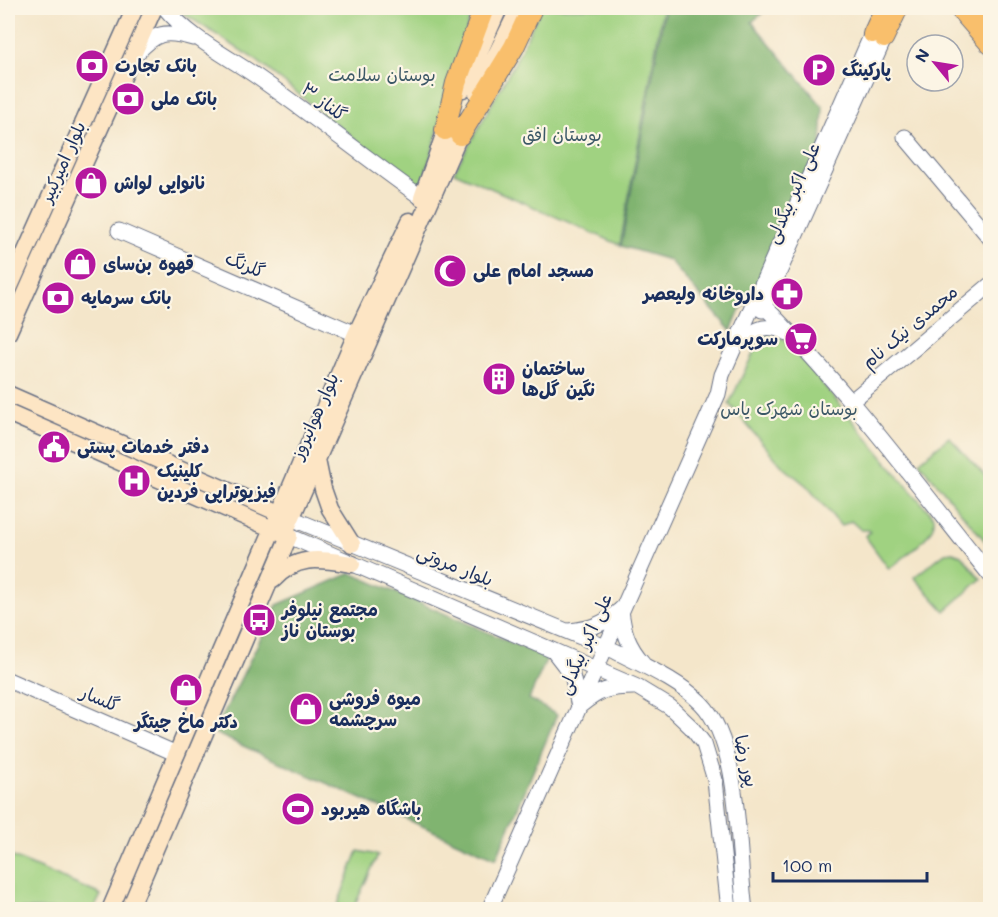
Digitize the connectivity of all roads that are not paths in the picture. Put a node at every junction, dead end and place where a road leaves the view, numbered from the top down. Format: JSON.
{"nodes":[{"id":1,"x":135,"y":8,"type":"edge"},
{"id":2,"x":153,"y":8,"type":"edge"},
{"id":3,"x":165,"y":8,"type":"edge"},
{"id":4,"x":484,"y":8,"type":"edge"},
{"id":5,"x":499,"y":8,"type":"edge"},
{"id":6,"x":519,"y":8,"type":"edge"},
{"id":7,"x":532,"y":8,"type":"edge"},
{"id":8,"x":884,"y":8,"type":"edge"},
{"id":9,"x":899,"y":8,"type":"edge"},
{"id":10,"x":958,"y":8,"type":"edge"},
{"id":11,"x":977,"y":8,"type":"edge"},
{"id":12,"x":990,"y":24,"type":"edge"},
{"id":13,"x":878,"y":36,"type":"junction"},
{"id":14,"x":202,"y":40,"type":"junction"},
{"id":15,"x":990,"y":45,"type":"edge"},
{"id":16,"x":129,"y":61,"type":"junction"},
{"id":17,"x":474,"y":83,"type":"junction"},
{"id":18,"x":452,"y":133,"type":"junction"},
{"id":19,"x":904,"y":137,"type":"dead end"},
{"id":20,"x":422,"y":198,"type":"junction"},
{"id":21,"x":119,"y":231,"type":"dead end"},
{"id":22,"x":990,"y":238,"type":"edge"},
{"id":23,"x":990,"y":285,"type":"edge"},
{"id":24,"x":8,"y":291,"type":"edge"},
{"id":25,"x":761,"y":299,"type":"junction"},
{"id":26,"x":8,"y":333,"type":"edge"},
{"id":27,"x":356,"y":334,"type":"junction"},
{"id":28,"x":793,"y":336,"type":"junction"},
{"id":29,"x":749,"y":337,"type":"junction"},
{"id":30,"x":8,"y":394,"type":"edge"},
{"id":31,"x":718,"y":394,"type":"junction"},
{"id":32,"x":854,"y":399,"type":"junction"},
{"id":33,"x":8,"y":413,"type":"edge"},
{"id":34,"x":317,"y":460,"type":"junction"},
{"id":35,"x":285,"y":515,"type":"junction"},
{"id":36,"x":273,"y":528,"type":"junction"},
{"id":37,"x":289,"y":536,"type":"junction"},
{"id":38,"x":352,"y":544,"type":"junction"},
{"id":39,"x":990,"y":561,"type":"edge"},
{"id":40,"x":352,"y":564,"type":"junction"},
{"id":41,"x":990,"y":575,"type":"edge"},
{"id":42,"x":264,"y":590,"type":"junction"},
{"id":43,"x":621,"y":609,"type":"junction"},
{"id":44,"x":562,"y":631,"type":"junction"},
{"id":45,"x":604,"y":647,"type":"junction"},
{"id":46,"x":552,"y":651,"type":"junction"},
{"id":47,"x":646,"y":667,"type":"junction"},
{"id":48,"x":595,"y":669,"type":"junction"},
{"id":49,"x":8,"y":680,"type":"edge"},
{"id":50,"x":637,"y":687,"type":"junction"},
{"id":51,"x":579,"y":706,"type":"junction"},
{"id":52,"x":177,"y":754,"type":"junction"},
{"id":53,"x":110,"y":909,"type":"edge"},
{"id":54,"x":129,"y":909,"type":"edge"},
{"id":55,"x":489,"y":909,"type":"edge"},
{"id":56,"x":729,"y":909,"type":"edge"},
{"id":57,"x":744,"y":909,"type":"edge"}],
"edges":[{"from":1,"to":24,"type":"main road","name":"بلوار امیرکبیر"},
{"from":2,"to":16,"type":"main road","name":"بلوار امیرکبیر"},
{"from":3,"to":14,"type":"street","name":"گلناز ۳"},
{"from":4,"to":18,"type":"highway"},
{"from":5,"to":17,"type":"main road","name":"بلوار هوانیروز"},
{"from":6,"to":17,"type":"main road","name":"بلوار هوانیروز"},
{"from":7,"to":18,"type":"highway"},
{"from":8,"to":13,"type":"main road"},
{"from":9,"to":13,"type":"main road"},
{"from":10,"to":15,"type":"main road"},
{"from":11,"to":12,"type":"main road"},
{"from":13,"to":25,"type":"street","name":"علی اکبر بیگدلی"},
{"from":14,"to":16,"type":"street"},
{"from":14,"to":20,"type":"street","name":"گلناز ۳"},
{"from":16,"to":26,"type":"main road","name":"بلوار امیرکبیر"},
{"from":17,"to":18,"type":"main road","name":"بلوار هوانیروز"},
{"from":18,"to":20,"type":"main road","name":"بلوار هوانیروز"},
{"from":18,"to":34,"type":"main road","name":"بلوار هوانیروز"},
{"from":19,"to":22,"type":"street"},
{"from":20,"to":27,"type":"main road","name":"بلوار هوانیروز"},
{"from":21,"to":27,"type":"street","name":"گلرنگ"},
{"from":23,"to":32,"type":"street","name":"محمدی نیک نام"},
{"from":25,"to":28,"type":"street"},
{"from":25,"to":29,"type":"street","name":"علی اکبر بیگدلی"},
{"from":25,"to":31,"type":"street","name":"علی اکبر بیگدلی"},
{"from":25,"to":32,"type":"street"},
{"from":27,"to":35,"type":"main road","name":"بلوار هوانیروز"},
{"from":28,"to":29,"type":"street"},
{"from":28,"to":41,"type":"street"},
{"from":29,"to":31,"type":"street","name":"علی اکبر بیگدلی"},
{"from":30,"to":35,"type":"main road"},
{"from":31,"to":43,"type":"street","name":"علی اکبر بیگدلی"},
{"from":32,"to":39,"type":"street"},
{"from":33,"to":36,"type":"main road"},
{"from":34,"to":35,"type":"main road","name":"بلوار هوانیروز"},
{"from":34,"to":38,"type":"main road"},
{"from":35,"to":36,"type":"main road","name":"بلوار هوانیروز"},
{"from":35,"to":37,"type":"main road","name":"بلوار هوانیروز"},
{"from":35,"to":38,"type":"street","name":"بلوار مروتی"},
{"from":36,"to":37,"type":"main road"},
{"from":36,"to":52,"type":"main road","name":"بلوار هوانیروز"},
{"from":37,"to":40,"type":"street"},
{"from":37,"to":42,"type":"main road","name":"بلوار هوانیروز"},
{"from":38,"to":44,"type":"street","name":"بلوار مروتی"},
{"from":40,"to":42,"type":"main road"},
{"from":40,"to":46,"type":"street"},
{"from":42,"to":54,"type":"main road","name":"بلوار هوانیروز"},
{"from":43,"to":44,"type":"street"},
{"from":43,"to":45,"type":"street","name":"علی اکبر بیگدلی"},
{"from":43,"to":47,"type":"street"},
{"from":44,"to":45,"type":"street","name":"بلوار مروتی"},
{"from":45,"to":47,"type":"street","name":"پور رضا"},
{"from":45,"to":48,"type":"street","name":"علی اکبر بیگدلی"},
{"from":46,"to":48,"type":"street"},
{"from":46,"to":51,"type":"street"},
{"from":47,"to":57,"type":"street","name":"پور رضا"},
{"from":48,"to":50,"type":"street","name":"پور رضا"},
{"from":48,"to":51,"type":"street","name":"علی اکبر بیگدلی"},
{"from":49,"to":52,"type":"street","name":"گلسار"},
{"from":50,"to":51,"type":"street"},
{"from":50,"to":56,"type":"street","name":"پور رضا"},
{"from":51,"to":55,"type":"street","name":"علی اکبر بیگدلی"},
{"from":52,"to":53,"type":"main road","name":"بلوار هوانیروز"}]}
